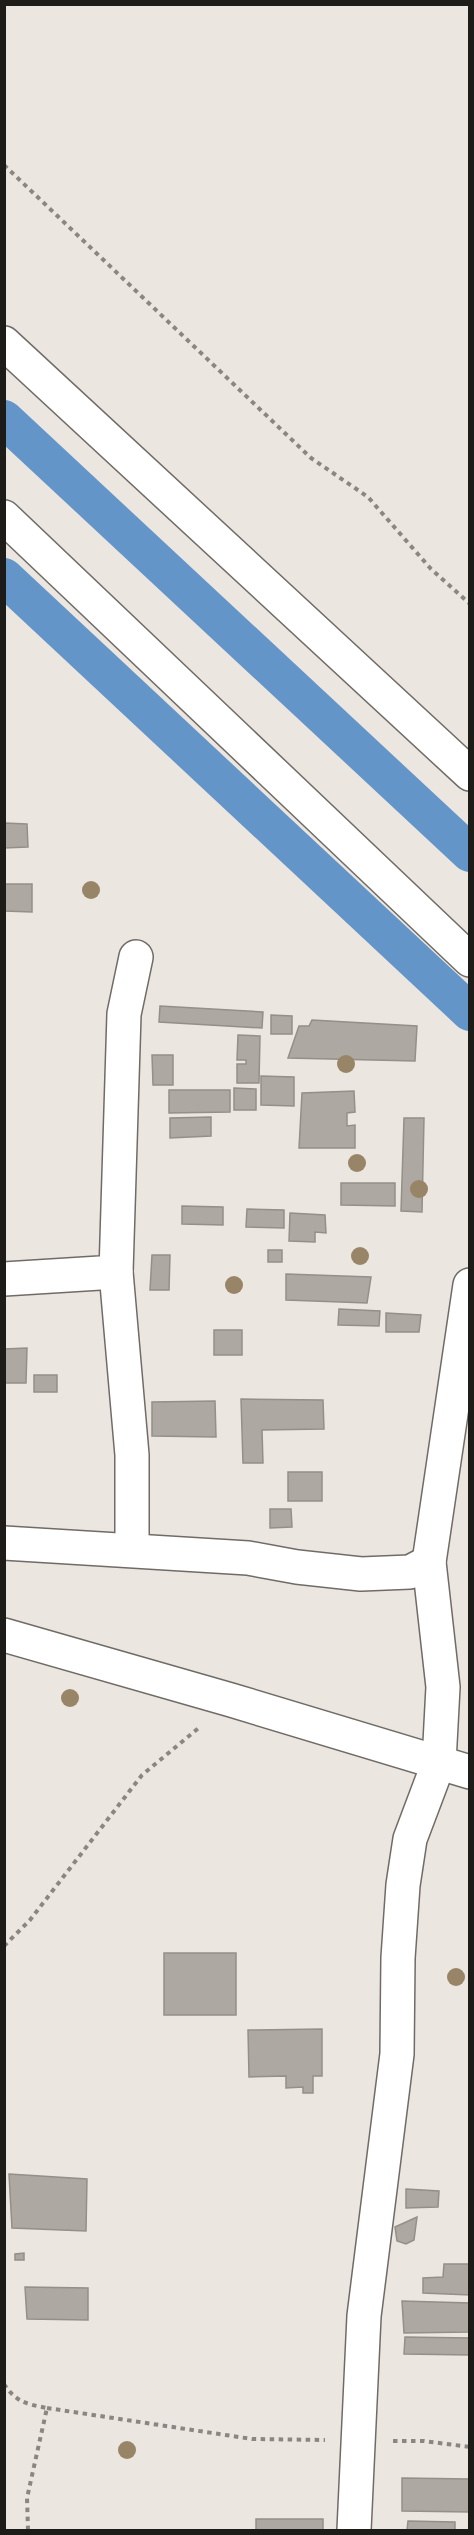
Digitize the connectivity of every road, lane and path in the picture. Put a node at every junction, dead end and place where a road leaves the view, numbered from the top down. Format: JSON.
{"nodes":[{"id":1,"x":4,"y":165,"type":"edge"},
{"id":2,"x":4,"y":343,"type":"edge"},
{"id":3,"x":4,"y":517,"type":"edge"},
{"id":4,"x":470,"y":604,"type":"edge"},
{"id":5,"x":470,"y":774,"type":"edge"},
{"id":6,"x":136,"y":957,"type":"dead end"},
{"id":7,"x":470,"y":960,"type":"edge"},
{"id":8,"x":116,"y":1272,"type":"junction"},
{"id":9,"x":4,"y":1279,"type":"edge"},
{"id":10,"x":470,"y":1285,"type":"edge"},
{"id":11,"x":4,"y":1543,"type":"edge"},
{"id":12,"x":132,"y":1549,"type":"junction"},
{"id":13,"x":429,"y":1562,"type":"junction"},
{"id":14,"x":4,"y":1635,"type":"edge"},
{"id":15,"x":231,"y":1700,"type":"junction"},
{"id":16,"x":454,"y":1767,"type":"edge"},
{"id":17,"x":4,"y":1946,"type":"edge"},
{"id":18,"x":4,"y":2384,"type":"edge"},
{"id":19,"x":47,"y":2408,"type":"junction"},
{"id":20,"x":357,"y":2440,"type":"junction"},
{"id":21,"x":470,"y":2447,"type":"edge"},
{"id":22,"x":28,"y":2530,"type":"edge"},
{"id":23,"x":354,"y":2530,"type":"edge"}],
"edges":[{"from":1,"to":4,"type":"path"},
{"from":2,"to":5,"type":"street"},
{"from":3,"to":7,"type":"street"},
{"from":6,"to":8,"type":"street"},
{"from":8,"to":9,"type":"street"},
{"from":8,"to":12,"type":"street"},
{"from":10,"to":13,"type":"street"},
{"from":11,"to":12,"type":"street"},
{"from":12,"to":13,"type":"street"},
{"from":13,"to":16,"type":"street"},
{"from":14,"to":15,"type":"street"},
{"from":15,"to":16,"type":"street"},
{"from":15,"to":17,"type":"path"},
{"from":16,"to":20,"type":"street"},
{"from":18,"to":19,"type":"path"},
{"from":19,"to":20,"type":"path"},
{"from":19,"to":22,"type":"path"},
{"from":20,"to":21,"type":"path"},
{"from":20,"to":23,"type":"street"}]}
